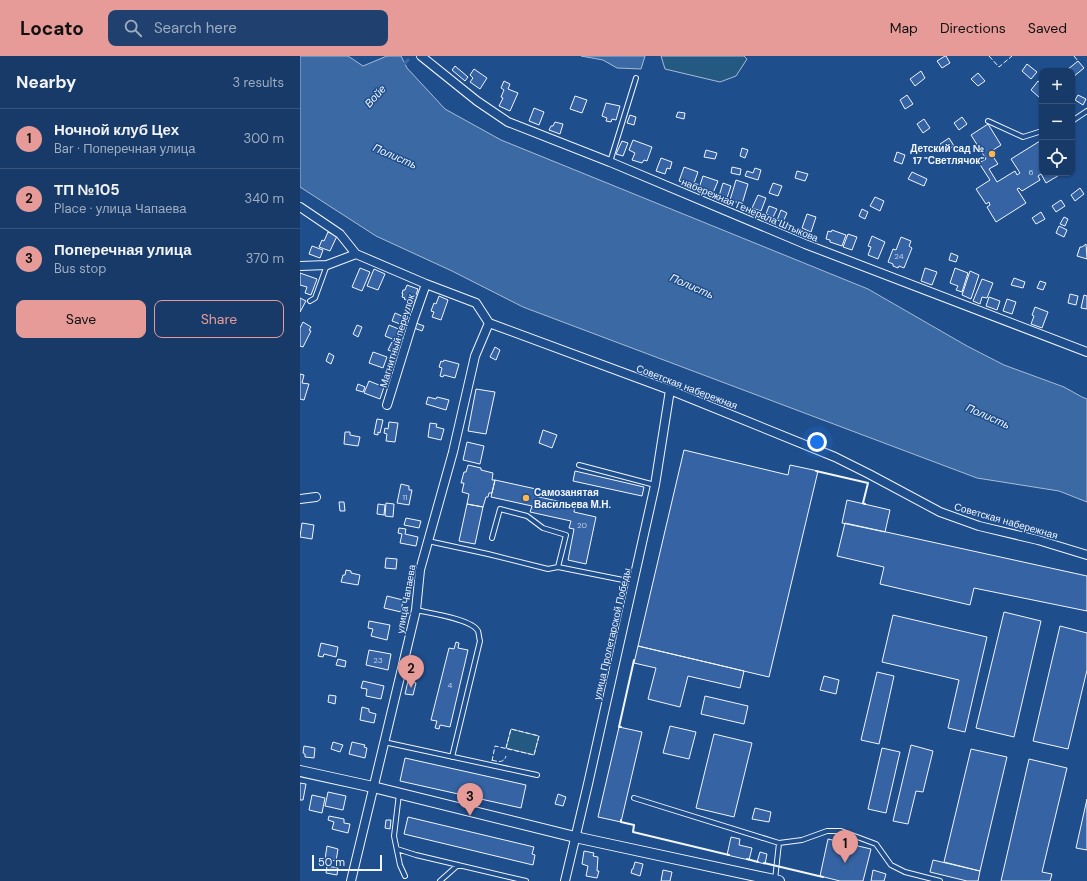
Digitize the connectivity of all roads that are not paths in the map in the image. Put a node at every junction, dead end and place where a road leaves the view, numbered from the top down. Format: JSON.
{"nodes":[{"id":1,"x":421,"y":56,"type":"edge"},
{"id":2,"x":636,"y":78,"type":"dead end"},
{"id":3,"x":1087,"y":111,"type":"edge"},
{"id":4,"x":1075,"y":119,"type":"edge"},
{"id":5,"x":988,"y":121,"type":"dead end"},
{"id":6,"x":1039,"y":133,"type":"edge"},
{"id":7,"x":610,"y":162,"type":"junction"},
{"id":8,"x":300,"y":207,"type":"edge"},
{"id":9,"x":356,"y":254,"type":"junction"},
{"id":10,"x":327,"y":265,"type":"junction"},
{"id":11,"x":300,"y":266,"type":"edge"},
{"id":12,"x":426,"y":284,"type":"junction"},
{"id":13,"x":310,"y":301,"type":"dead end"},
{"id":14,"x":489,"y":323,"type":"junction"},
{"id":15,"x":1087,"y":352,"type":"edge"},
{"id":16,"x":670,"y":390,"type":"junction"},
{"id":17,"x":388,"y":405,"type":"dead end"},
{"id":18,"x":579,"y":465,"type":"dead end"},
{"id":19,"x":655,"y":485,"type":"junction"},
{"id":20,"x":316,"y":497,"type":"dead end"},
{"id":21,"x":300,"y":499,"type":"edge"},
{"id":22,"x":492,"y":538,"type":"dead end"},
{"id":23,"x":428,"y":541,"type":"junction"},
{"id":24,"x":1087,"y":555,"type":"edge"},
{"id":25,"x":558,"y":567,"type":"junction"},
{"id":26,"x":634,"y":582,"type":"junction"},
{"id":27,"x":416,"y":610,"type":"junction"},
{"id":28,"x":384,"y":742,"type":"junction"},
{"id":29,"x":452,"y":757,"type":"junction"},
{"id":30,"x":300,"y":771,"type":"edge"},
{"id":31,"x":537,"y":775,"type":"dead end"},
{"id":32,"x":373,"y":787,"type":"junction"},
{"id":33,"x":400,"y":794,"type":"junction"},
{"id":34,"x":634,"y":798,"type":"dead end"},
{"id":35,"x":576,"y":837,"type":"junction"},
{"id":36,"x":779,"y":843,"type":"junction"},
{"id":37,"x":397,"y":849,"type":"junction"},
{"id":38,"x":458,"y":865,"type":"junction"},
{"id":39,"x":405,"y":876,"type":"dead end"},
{"id":40,"x":351,"y":881,"type":"edge"},
{"id":41,"x":440,"y":881,"type":"edge"},
{"id":42,"x":524,"y":881,"type":"edge"},
{"id":43,"x":565,"y":881,"type":"edge"},
{"id":44,"x":776,"y":881,"type":"edge"},
{"id":45,"x":940,"y":881,"type":"edge"}],
"edges":[{"from":1,"to":7,"type":"street","name":"набережная Генерала Штыкова"},
{"from":2,"to":7,"type":"lane"},
{"from":3,"to":4,"type":"lane"},
{"from":5,"to":6,"type":"lane"},
{"from":7,"to":15,"type":"street","name":"набережная Генерала Штыкова"},
{"from":8,"to":9,"type":"street"},
{"from":9,"to":10,"type":"street"},
{"from":9,"to":12,"type":"street"},
{"from":10,"to":11,"type":"street"},
{"from":10,"to":13,"type":"lane"},
{"from":12,"to":14,"type":"street"},
{"from":12,"to":17,"type":"street","name":"Магнитный переулок"},
{"from":14,"to":16,"type":"street","name":"Советская набережная"},
{"from":14,"to":23,"type":"street","name":"улица Чапаева"},
{"from":16,"to":19,"type":"street","name":"улица Пролетарской Победы"},
{"from":16,"to":24,"type":"street","name":"Советская набережная"},
{"from":18,"to":19,"type":"lane"},
{"from":19,"to":26,"type":"street","name":"улица Пролетарской Победы"},
{"from":20,"to":21,"type":"street"},
{"from":22,"to":25,"type":"lane"},
{"from":23,"to":25,"type":"lane"},
{"from":23,"to":27,"type":"street","name":"улица Чапаева"},
{"from":25,"to":26,"type":"lane"},
{"from":26,"to":35,"type":"street","name":"улица Пролетарской Победы"},
{"from":27,"to":28,"type":"street","name":"улица Чапаева"},
{"from":27,"to":29,"type":"lane"},
{"from":28,"to":29,"type":"lane"},
{"from":28,"to":32,"type":"street","name":"улица Чапаева"},
{"from":29,"to":31,"type":"lane"},
{"from":30,"to":32,"type":"street"},
{"from":32,"to":33,"type":"street"},
{"from":32,"to":40,"type":"street","name":"улица Чапаева"},
{"from":33,"to":35,"type":"street"},
{"from":33,"to":37,"type":"lane"},
{"from":34,"to":36,"type":"lane"},
{"from":35,"to":43,"type":"street","name":"улица Пролетарской Победы"},
{"from":35,"to":44,"type":"street"},
{"from":36,"to":44,"type":"lane"},
{"from":36,"to":45,"type":"lane"},
{"from":37,"to":38,"type":"lane"},
{"from":37,"to":39,"type":"lane"},
{"from":38,"to":41,"type":"lane"},
{"from":38,"to":42,"type":"lane"}]}
